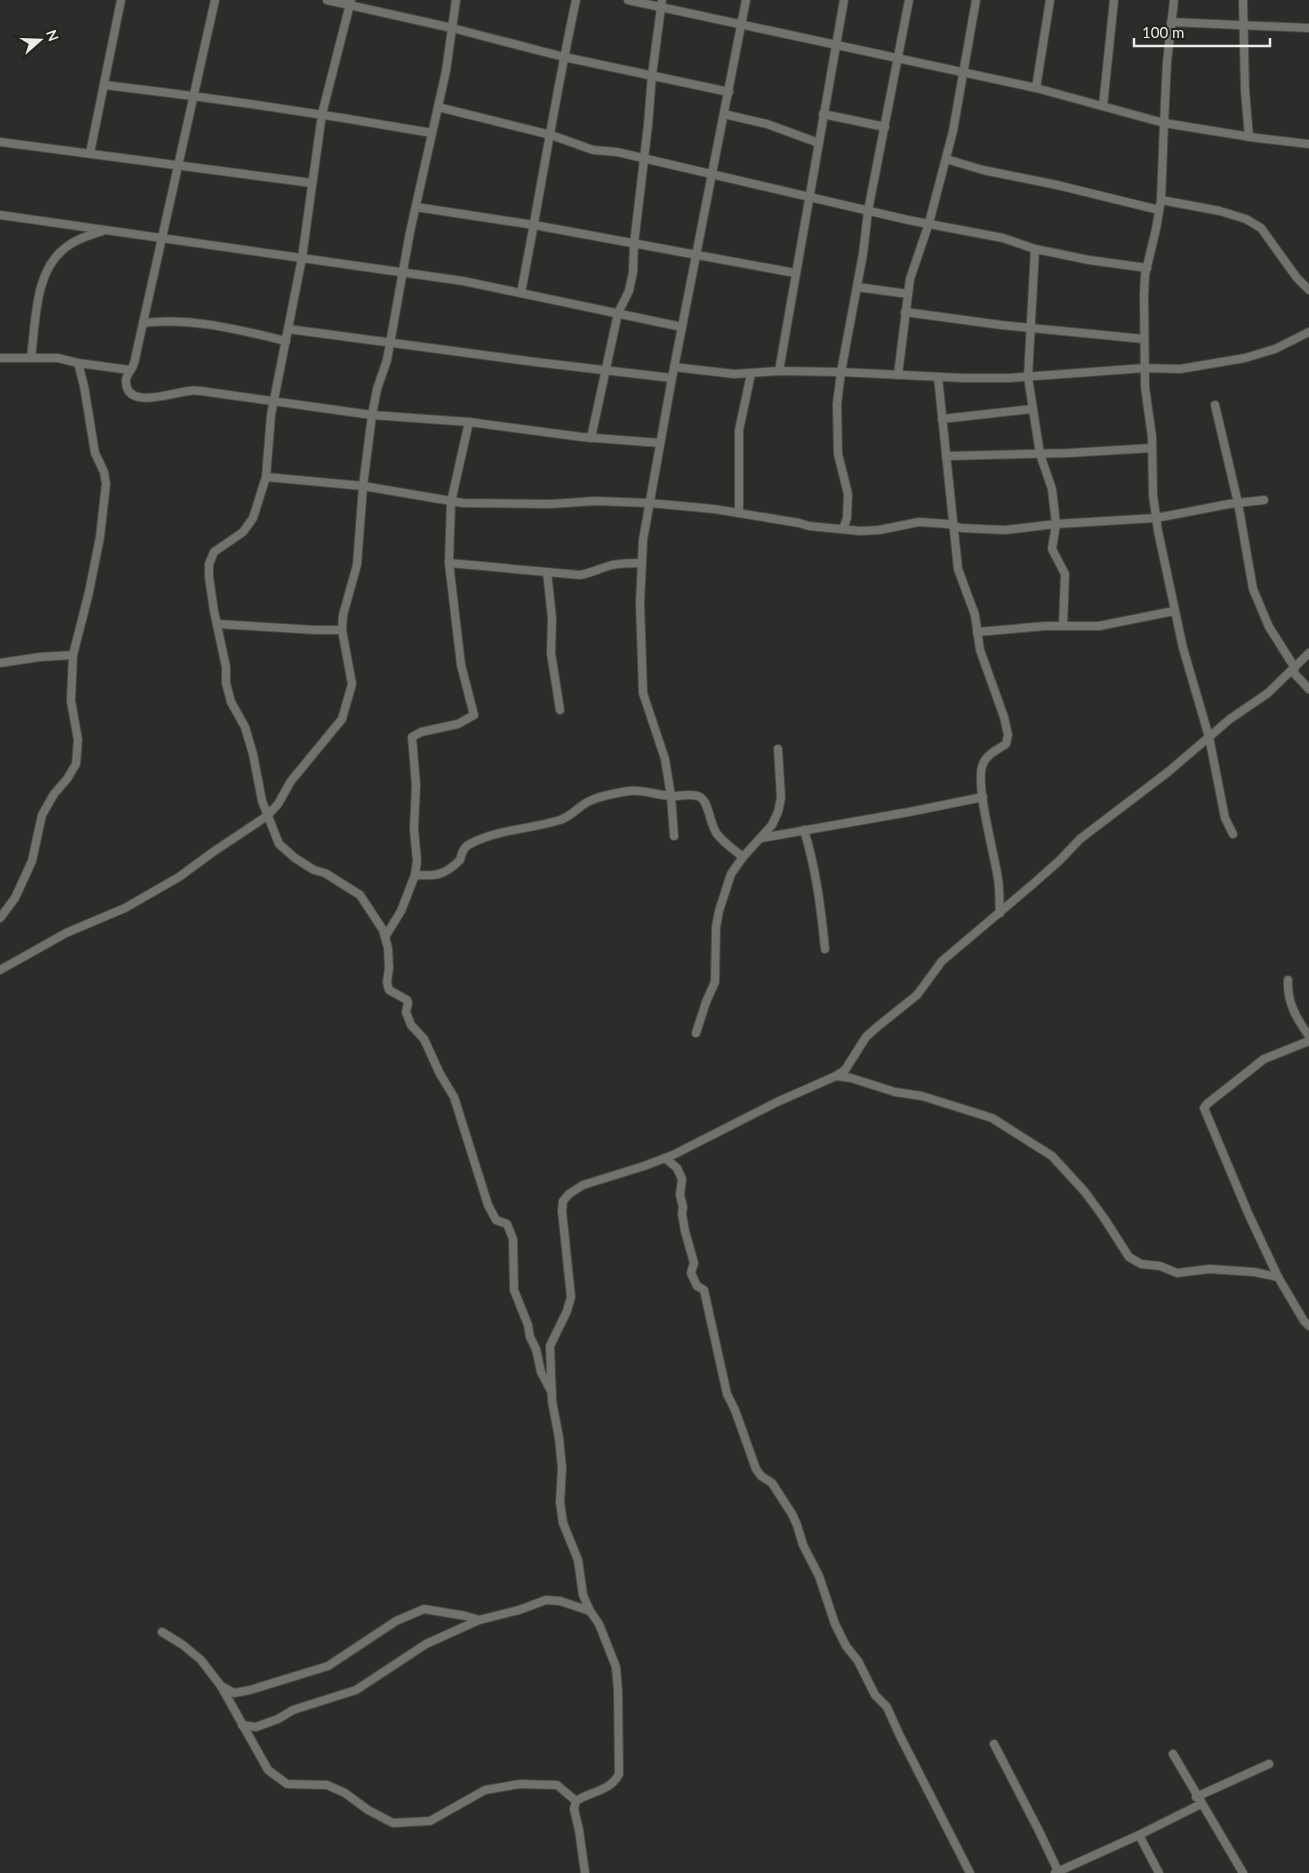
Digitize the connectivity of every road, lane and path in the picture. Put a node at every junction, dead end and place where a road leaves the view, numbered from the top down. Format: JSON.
{"nodes":[{"id":1,"x":121,"y":0,"type":"edge"},
{"id":2,"x":215,"y":0,"type":"edge"},
{"id":3,"x":327,"y":0,"type":"edge"},
{"id":4,"x":456,"y":0,"type":"edge"},
{"id":5,"x":576,"y":0,"type":"edge"},
{"id":6,"x":628,"y":0,"type":"edge"},
{"id":7,"x":746,"y":0,"type":"edge"},
{"id":8,"x":844,"y":0,"type":"edge"},
{"id":9,"x":909,"y":0,"type":"edge"},
{"id":10,"x":976,"y":0,"type":"edge"},
{"id":11,"x":1050,"y":0,"type":"edge"},
{"id":12,"x":1174,"y":0,"type":"edge"},
{"id":13,"x":1243,"y":0,"type":"edge"},
{"id":14,"x":1112,"y":1,"type":"edge"},
{"id":15,"x":350,"y":3,"type":"edge"},
{"id":16,"x":661,"y":4,"type":"edge"},
{"id":17,"x":1172,"y":22,"type":"junction"},
{"id":18,"x":741,"y":24,"type":"junction"},
{"id":19,"x":1243,"y":26,"type":"junction"},
{"id":20,"x":452,"y":28,"type":"junction"},
{"id":21,"x":1309,"y":28,"type":"edge"},
{"id":22,"x":834,"y":45,"type":"junction"},
{"id":23,"x":564,"y":57,"type":"junction"},
{"id":24,"x":898,"y":58,"type":"junction"},
{"id":25,"x":962,"y":73,"type":"junction"},
{"id":26,"x":652,"y":75,"type":"junction"},
{"id":27,"x":105,"y":85,"type":"junction"},
{"id":28,"x":1036,"y":88,"type":"junction"},
{"id":29,"x":729,"y":92,"type":"junction"},
{"id":30,"x":194,"y":95,"type":"junction"},
{"id":31,"x":1103,"y":106,"type":"junction"},
{"id":32,"x":438,"y":107,"type":"junction"},
{"id":33,"x":322,"y":114,"type":"junction"},
{"id":34,"x":724,"y":114,"type":"junction"},
{"id":35,"x":824,"y":114,"type":"junction"},
{"id":36,"x":1164,"y":123,"type":"junction"},
{"id":37,"x":885,"y":127,"type":"junction"},
{"id":38,"x":432,"y":133,"type":"junction"},
{"id":39,"x":551,"y":135,"type":"junction"},
{"id":40,"x":1249,"y":137,"type":"junction"},
{"id":41,"x":0,"y":142,"type":"edge"},
{"id":42,"x":819,"y":144,"type":"junction"},
{"id":43,"x":1309,"y":144,"type":"edge"},
{"id":44,"x":90,"y":153,"type":"junction"},
{"id":45,"x":644,"y":159,"type":"junction"},
{"id":46,"x":946,"y":159,"type":"junction"},
{"id":47,"x":178,"y":164,"type":"junction"},
{"id":48,"x":712,"y":174,"type":"junction"},
{"id":49,"x":312,"y":183,"type":"junction"},
{"id":50,"x":810,"y":198,"type":"junction"},
{"id":51,"x":1161,"y":200,"type":"junction"},
{"id":52,"x":416,"y":207,"type":"junction"},
{"id":53,"x":868,"y":210,"type":"junction"},
{"id":54,"x":1159,"y":210,"type":"junction"},
{"id":55,"x":0,"y":215,"type":"edge"},
{"id":56,"x":929,"y":223,"type":"junction"},
{"id":57,"x":534,"y":225,"type":"junction"},
{"id":58,"x":105,"y":230,"type":"junction"},
{"id":59,"x":161,"y":238,"type":"junction"},
{"id":60,"x":634,"y":244,"type":"junction"},
{"id":61,"x":1035,"y":250,"type":"junction"},
{"id":62,"x":696,"y":255,"type":"junction"},
{"id":63,"x":302,"y":258,"type":"junction"},
{"id":64,"x":1147,"y":268,"type":"junction"},
{"id":65,"x":403,"y":273,"type":"junction"},
{"id":66,"x":795,"y":273,"type":"junction"},
{"id":67,"x":857,"y":287,"type":"junction"},
{"id":68,"x":1309,"y":290,"type":"edge"},
{"id":69,"x":521,"y":293,"type":"junction"},
{"id":70,"x":908,"y":294,"type":"junction"},
{"id":71,"x":905,"y":312,"type":"junction"},
{"id":72,"x":618,"y":313,"type":"junction"},
{"id":73,"x":143,"y":323,"type":"junction"},
{"id":74,"x":682,"y":327,"type":"junction"},
{"id":75,"x":1030,"y":328,"type":"junction"},
{"id":76,"x":288,"y":329,"type":"junction"},
{"id":77,"x":1309,"y":332,"type":"edge"},
{"id":78,"x":1144,"y":339,"type":"junction"},
{"id":79,"x":286,"y":341,"type":"junction"},
{"id":80,"x":390,"y":343,"type":"junction"},
{"id":81,"x":31,"y":357,"type":"junction"},
{"id":82,"x":0,"y":358,"type":"edge"},
{"id":83,"x":78,"y":363,"type":"junction"},
{"id":84,"x":674,"y":367,"type":"junction"},
{"id":85,"x":1145,"y":368,"type":"junction"},
{"id":86,"x":130,"y":370,"type":"junction"},
{"id":87,"x":604,"y":370,"type":"junction"},
{"id":88,"x":779,"y":371,"type":"junction"},
{"id":89,"x":841,"y":372,"type":"junction"},
{"id":90,"x":751,"y":374,"type":"junction"},
{"id":91,"x":898,"y":375,"type":"junction"},
{"id":92,"x":938,"y":377,"type":"junction"},
{"id":93,"x":1028,"y":377,"type":"junction"},
{"id":94,"x":672,"y":378,"type":"junction"},
{"id":95,"x":274,"y":402,"type":"junction"},
{"id":96,"x":1215,"y":405,"type":"dead end"},
{"id":97,"x":1032,"y":409,"type":"junction"},
{"id":98,"x":372,"y":415,"type":"junction"},
{"id":99,"x":942,"y":419,"type":"junction"},
{"id":100,"x":469,"y":422,"type":"junction"},
{"id":101,"x":591,"y":438,"type":"junction"},
{"id":102,"x":660,"y":443,"type":"junction"},
{"id":103,"x":1152,"y":448,"type":"junction"},
{"id":104,"x":1040,"y":454,"type":"junction"},
{"id":105,"x":946,"y":456,"type":"junction"},
{"id":106,"x":266,"y":477,"type":"junction"},
{"id":107,"x":363,"y":486,"type":"junction"},
{"id":108,"x":1264,"y":500,"type":"dead end"},
{"id":109,"x":451,"y":502,"type":"junction"},
{"id":110,"x":649,"y":503,"type":"junction"},
{"id":111,"x":1238,"y":503,"type":"junction"},
{"id":112,"x":739,"y":512,"type":"junction"},
{"id":113,"x":1156,"y":518,"type":"junction"},
{"id":114,"x":1056,"y":524,"type":"junction"},
{"id":115,"x":954,"y":526,"type":"junction"},
{"id":116,"x":843,"y":529,"type":"junction"},
{"id":117,"x":449,"y":563,"type":"junction"},
{"id":118,"x":642,"y":563,"type":"junction"},
{"id":119,"x":547,"y":572,"type":"junction"},
{"id":120,"x":1174,"y":611,"type":"junction"},
{"id":121,"x":217,"y":624,"type":"junction"},
{"id":122,"x":1063,"y":626,"type":"junction"},
{"id":123,"x":342,"y":630,"type":"junction"},
{"id":124,"x":977,"y":632,"type":"junction"},
{"id":125,"x":1309,"y":653,"type":"edge"},
{"id":126,"x":73,"y":655,"type":"junction"},
{"id":127,"x":0,"y":664,"type":"edge"},
{"id":128,"x":1293,"y":669,"type":"junction"},
{"id":129,"x":1309,"y":689,"type":"edge"},
{"id":130,"x":560,"y":710,"type":"dead end"},
{"id":131,"x":1208,"y":738,"type":"junction"},
{"id":132,"x":778,"y":749,"type":"dead end"},
{"id":133,"x":671,"y":796,"type":"junction"},
{"id":134,"x":983,"y":797,"type":"junction"},
{"id":135,"x":267,"y":816,"type":"junction"},
{"id":136,"x":804,"y":830,"type":"junction"},
{"id":137,"x":1233,"y":834,"type":"dead end"},
{"id":138,"x":674,"y":836,"type":"dead end"},
{"id":139,"x":761,"y":838,"type":"junction"},
{"id":140,"x":742,"y":857,"type":"junction"},
{"id":141,"x":414,"y":875,"type":"junction"},
{"id":142,"x":1000,"y":914,"type":"junction"},
{"id":143,"x":0,"y":918,"type":"edge"},
{"id":144,"x":385,"y":937,"type":"junction"},
{"id":145,"x":825,"y":949,"type":"dead end"},
{"id":146,"x":0,"y":970,"type":"edge"},
{"id":147,"x":1288,"y":980,"type":"dead end"},
{"id":148,"x":696,"y":1033,"type":"dead end"},
{"id":149,"x":1309,"y":1036,"type":"edge"},
{"id":150,"x":1309,"y":1041,"type":"edge"},
{"id":151,"x":836,"y":1076,"type":"junction"},
{"id":152,"x":665,"y":1158,"type":"junction"},
{"id":153,"x":1278,"y":1277,"type":"junction"},
{"id":154,"x":1309,"y":1326,"type":"edge"},
{"id":155,"x":552,"y":1393,"type":"junction"},
{"id":156,"x":590,"y":1611,"type":"junction"},
{"id":157,"x":479,"y":1620,"type":"junction"},
{"id":158,"x":162,"y":1632,"type":"dead end"},
{"id":159,"x":220,"y":1686,"type":"junction"},
{"id":160,"x":242,"y":1725,"type":"junction"},
{"id":161,"x":994,"y":1744,"type":"dead end"},
{"id":162,"x":1173,"y":1754,"type":"dead end"},
{"id":163,"x":1269,"y":1764,"type":"dead end"},
{"id":164,"x":1198,"y":1800,"type":"junction"},
{"id":165,"x":576,"y":1801,"type":"junction"},
{"id":166,"x":1139,"y":1835,"type":"junction"},
{"id":167,"x":585,"y":1873,"type":"edge"},
{"id":168,"x":970,"y":1873,"type":"edge"},
{"id":169,"x":1057,"y":1873,"type":"edge"},
{"id":170,"x":1159,"y":1873,"type":"edge"},
{"id":171,"x":1243,"y":1873,"type":"edge"}],
"edges":[{"from":1,"to":27,"type":"street"},
{"from":2,"to":30,"type":"street"},
{"from":3,"to":15,"type":"street"},
{"from":4,"to":20,"type":"street"},
{"from":5,"to":23,"type":"street"},
{"from":6,"to":16,"type":"street"},
{"from":7,"to":18,"type":"street"},
{"from":8,"to":22,"type":"street"},
{"from":9,"to":24,"type":"street"},
{"from":10,"to":25,"type":"street"},
{"from":11,"to":28,"type":"street"},
{"from":12,"to":17,"type":"street"},
{"from":13,"to":19,"type":"street"},
{"from":14,"to":31,"type":"street"},
{"from":15,"to":20,"type":"street"},
{"from":15,"to":33,"type":"street"},
{"from":16,"to":18,"type":"street"},
{"from":16,"to":26,"type":"street"},
{"from":17,"to":19,"type":"street"},
{"from":17,"to":36,"type":"street"},
{"from":18,"to":22,"type":"street"},
{"from":18,"to":29,"type":"street"},
{"from":19,"to":21,"type":"street"},
{"from":19,"to":40,"type":"street"},
{"from":20,"to":23,"type":"street"},
{"from":20,"to":32,"type":"street"},
{"from":22,"to":24,"type":"street"},
{"from":22,"to":35,"type":"street"},
{"from":23,"to":26,"type":"street"},
{"from":23,"to":39,"type":"street"},
{"from":24,"to":25,"type":"street"},
{"from":24,"to":37,"type":"street"},
{"from":25,"to":28,"type":"street"},
{"from":25,"to":46,"type":"street"},
{"from":26,"to":29,"type":"street"},
{"from":26,"to":45,"type":"street"},
{"from":27,"to":30,"type":"street"},
{"from":27,"to":44,"type":"street"},
{"from":28,"to":31,"type":"street"},
{"from":29,"to":34,"type":"street"},
{"from":30,"to":33,"type":"street"},
{"from":30,"to":47,"type":"street"},
{"from":31,"to":36,"type":"street"},
{"from":32,"to":38,"type":"street"},
{"from":32,"to":39,"type":"street"},
{"from":33,"to":38,"type":"street"},
{"from":33,"to":49,"type":"street"},
{"from":34,"to":42,"type":"street"},
{"from":34,"to":48,"type":"street"},
{"from":35,"to":37,"type":"street"},
{"from":35,"to":42,"type":"street"},
{"from":36,"to":40,"type":"street"},
{"from":36,"to":51,"type":"street"},
{"from":37,"to":53,"type":"street"},
{"from":38,"to":52,"type":"street"},
{"from":39,"to":45,"type":"street"},
{"from":39,"to":57,"type":"street"},
{"from":40,"to":43,"type":"street"},
{"from":41,"to":44,"type":"street"},
{"from":42,"to":50,"type":"street"},
{"from":44,"to":47,"type":"street"},
{"from":45,"to":48,"type":"street"},
{"from":45,"to":60,"type":"street"},
{"from":46,"to":54,"type":"street"},
{"from":46,"to":56,"type":"street"},
{"from":47,"to":49,"type":"street"},
{"from":47,"to":59,"type":"street"},
{"from":48,"to":50,"type":"street"},
{"from":48,"to":62,"type":"street"},
{"from":49,"to":63,"type":"street"},
{"from":50,"to":53,"type":"street"},
{"from":50,"to":66,"type":"street"},
{"from":51,"to":54,"type":"street"},
{"from":51,"to":68,"type":"street"},
{"from":52,"to":57,"type":"street"},
{"from":52,"to":65,"type":"street"},
{"from":53,"to":56,"type":"street"},
{"from":53,"to":67,"type":"street"},
{"from":54,"to":64,"type":"street"},
{"from":55,"to":58,"type":"street"},
{"from":56,"to":61,"type":"street"},
{"from":56,"to":70,"type":"street"},
{"from":57,"to":60,"type":"street"},
{"from":57,"to":69,"type":"street"},
{"from":58,"to":59,"type":"street"},
{"from":58,"to":81,"type":"street"},
{"from":59,"to":63,"type":"street"},
{"from":59,"to":73,"type":"street"},
{"from":60,"to":62,"type":"street"},
{"from":60,"to":72,"type":"street"},
{"from":61,"to":64,"type":"street"},
{"from":61,"to":75,"type":"street"},
{"from":62,"to":66,"type":"street"},
{"from":62,"to":74,"type":"street"},
{"from":63,"to":65,"type":"street"},
{"from":63,"to":76,"type":"street"},
{"from":64,"to":78,"type":"street"},
{"from":65,"to":69,"type":"street"},
{"from":65,"to":80,"type":"street"},
{"from":66,"to":88,"type":"street"},
{"from":67,"to":70,"type":"street"},
{"from":67,"to":89,"type":"street"},
{"from":69,"to":72,"type":"street"},
{"from":70,"to":71,"type":"street"},
{"from":71,"to":75,"type":"street"},
{"from":71,"to":91,"type":"street"},
{"from":72,"to":74,"type":"street"},
{"from":72,"to":87,"type":"street"},
{"from":73,"to":79,"type":"street"},
{"from":73,"to":86,"type":"street"},
{"from":74,"to":84,"type":"street"},
{"from":75,"to":78,"type":"street"},
{"from":75,"to":93,"type":"street"},
{"from":76,"to":79,"type":"street"},
{"from":76,"to":80,"type":"street"},
{"from":77,"to":85,"type":"street"},
{"from":78,"to":85,"type":"street"},
{"from":79,"to":95,"type":"street"},
{"from":80,"to":87,"type":"street"},
{"from":80,"to":98,"type":"street"},
{"from":81,"to":82,"type":"street"},
{"from":81,"to":83,"type":"street"},
{"from":83,"to":86,"type":"street"},
{"from":83,"to":126,"type":"street"},
{"from":84,"to":90,"type":"street"},
{"from":84,"to":94,"type":"street"},
{"from":85,"to":93,"type":"street"},
{"from":85,"to":103,"type":"street"},
{"from":86,"to":95,"type":"street"},
{"from":87,"to":94,"type":"street"},
{"from":87,"to":101,"type":"street"},
{"from":88,"to":89,"type":"street"},
{"from":88,"to":90,"type":"street"},
{"from":89,"to":91,"type":"street"},
{"from":89,"to":116,"type":"street"},
{"from":90,"to":112,"type":"street"},
{"from":91,"to":92,"type":"street"},
{"from":92,"to":93,"type":"street"},
{"from":92,"to":99,"type":"street"},
{"from":93,"to":97,"type":"street"},
{"from":94,"to":102,"type":"street"},
{"from":95,"to":98,"type":"street"},
{"from":95,"to":106,"type":"street"},
{"from":96,"to":111,"type":"street"},
{"from":97,"to":99,"type":"street"},
{"from":97,"to":104,"type":"street"},
{"from":98,"to":100,"type":"street"},
{"from":98,"to":107,"type":"street"},
{"from":99,"to":105,"type":"street"},
{"from":100,"to":101,"type":"street"},
{"from":100,"to":109,"type":"street"},
{"from":101,"to":102,"type":"street"},
{"from":102,"to":110,"type":"street"},
{"from":103,"to":104,"type":"street"},
{"from":103,"to":113,"type":"street"},
{"from":104,"to":105,"type":"street"},
{"from":104,"to":114,"type":"street"},
{"from":105,"to":115,"type":"street"},
{"from":106,"to":107,"type":"street"},
{"from":106,"to":121,"type":"street"},
{"from":107,"to":109,"type":"street"},
{"from":107,"to":123,"type":"street"},
{"from":108,"to":111,"type":"street"},
{"from":109,"to":110,"type":"street"},
{"from":109,"to":117,"type":"street"},
{"from":110,"to":112,"type":"street"},
{"from":110,"to":118,"type":"street"},
{"from":111,"to":113,"type":"street"},
{"from":111,"to":128,"type":"street"},
{"from":112,"to":116,"type":"street"},
{"from":113,"to":114,"type":"street"},
{"from":113,"to":120,"type":"street"},
{"from":114,"to":115,"type":"street"},
{"from":114,"to":122,"type":"street"},
{"from":115,"to":116,"type":"street"},
{"from":115,"to":124,"type":"street"},
{"from":117,"to":119,"type":"street"},
{"from":117,"to":141,"type":"street"},
{"from":118,"to":119,"type":"street"},
{"from":118,"to":133,"type":"street"},
{"from":119,"to":130,"type":"street"},
{"from":120,"to":122,"type":"street"},
{"from":120,"to":131,"type":"street"},
{"from":121,"to":123,"type":"street"},
{"from":121,"to":135,"type":"street"},
{"from":122,"to":124,"type":"street"},
{"from":123,"to":135,"type":"street"},
{"from":124,"to":134,"type":"street"},
{"from":125,"to":128,"type":"street"},
{"from":126,"to":127,"type":"street"},
{"from":126,"to":143,"type":"street"},
{"from":128,"to":129,"type":"street"},
{"from":128,"to":131,"type":"street"},
{"from":131,"to":137,"type":"street"},
{"from":131,"to":142,"type":"street"},
{"from":132,"to":139,"type":"street"},
{"from":133,"to":138,"type":"street"},
{"from":133,"to":140,"type":"street"},
{"from":133,"to":141,"type":"street"},
{"from":134,"to":136,"type":"street"},
{"from":134,"to":142,"type":"street"},
{"from":135,"to":144,"type":"street"},
{"from":135,"to":146,"type":"street"},
{"from":136,"to":139,"type":"street"},
{"from":136,"to":145,"type":"street"},
{"from":139,"to":140,"type":"street"},
{"from":140,"to":148,"type":"street"},
{"from":141,"to":144,"type":"street"},
{"from":142,"to":151,"type":"street"},
{"from":144,"to":155,"type":"street"},
{"from":147,"to":149,"type":"street"},
{"from":150,"to":153,"type":"street"},
{"from":151,"to":152,"type":"street"},
{"from":151,"to":153,"type":"street"},
{"from":152,"to":155,"type":"street"},
{"from":152,"to":168,"type":"street"},
{"from":153,"to":154,"type":"street"},
{"from":155,"to":156,"type":"street"},
{"from":156,"to":157,"type":"street"},
{"from":156,"to":165,"type":"street"},
{"from":157,"to":159,"type":"street"},
{"from":157,"to":160,"type":"street"},
{"from":158,"to":159,"type":"street"},
{"from":159,"to":160,"type":"street"},
{"from":160,"to":165,"type":"street"},
{"from":161,"to":169,"type":"street"},
{"from":162,"to":164,"type":"street"},
{"from":163,"to":164,"type":"street"},
{"from":164,"to":166,"type":"street"},
{"from":164,"to":171,"type":"street"},
{"from":165,"to":167,"type":"street"},
{"from":166,"to":169,"type":"street"},
{"from":166,"to":170,"type":"street"}]}
